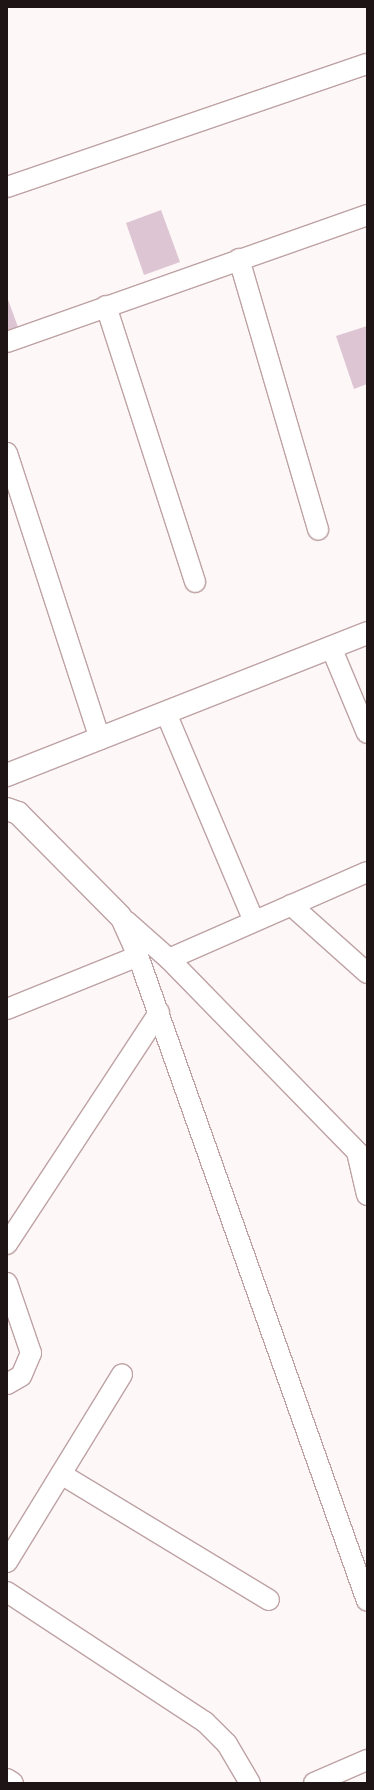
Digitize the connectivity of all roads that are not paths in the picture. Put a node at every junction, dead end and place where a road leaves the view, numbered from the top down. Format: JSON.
{"nodes":[{"id":1,"x":367,"y":64,"type":"edge"},
{"id":2,"x":7,"y":187,"type":"edge"},
{"id":3,"x":367,"y":215,"type":"edge"},
{"id":4,"x":239,"y":259,"type":"junction"},
{"id":5,"x":106,"y":306,"type":"junction"},
{"id":6,"x":7,"y":342,"type":"edge"},
{"id":7,"x":7,"y":453,"type":"edge"},
{"id":8,"x":13,"y":494,"type":"edge"},
{"id":9,"x":318,"y":530,"type":"dead end"},
{"id":10,"x":195,"y":582,"type":"dead end"},
{"id":11,"x":367,"y":633,"type":"edge"},
{"id":12,"x":331,"y":647,"type":"junction"},
{"id":13,"x":166,"y":713,"type":"junction"},
{"id":14,"x":367,"y":733,"type":"edge"},
{"id":15,"x":100,"y":739,"type":"junction"},
{"id":16,"x":7,"y":775,"type":"edge"},
{"id":17,"x":7,"y":809,"type":"edge"},
{"id":18,"x":367,"y":872,"type":"edge"},
{"id":19,"x":291,"y":905,"type":"junction"},
{"id":20,"x":120,"y":916,"type":"junction"},
{"id":21,"x":254,"y":921,"type":"junction"},
{"id":22,"x":138,"y":956,"type":"junction"},
{"id":23,"x":169,"y":958,"type":"junction"},
{"id":24,"x":367,"y":973,"type":"edge"},
{"id":25,"x":7,"y":1009,"type":"edge"},
{"id":26,"x":159,"y":1013,"type":"junction"},
{"id":27,"x":362,"y":1157,"type":"edge"},
{"id":28,"x":367,"y":1195,"type":"edge"},
{"id":29,"x":7,"y":1244,"type":"edge"},
{"id":30,"x":7,"y":1283,"type":"edge"},
{"id":31,"x":122,"y":1374,"type":"dead end"},
{"id":32,"x":7,"y":1384,"type":"edge"},
{"id":33,"x":61,"y":1474,"type":"junction"},
{"id":34,"x":7,"y":1562,"type":"edge"},
{"id":35,"x":7,"y":1592,"type":"edge"},
{"id":36,"x":269,"y":1600,"type":"dead end"},
{"id":37,"x":367,"y":1601,"type":"edge"},
{"id":38,"x":367,"y":1760,"type":"edge"},
{"id":39,"x":7,"y":1779,"type":"edge"},
{"id":40,"x":13,"y":1783,"type":"edge"},
{"id":41,"x":250,"y":1783,"type":"edge"},
{"id":42,"x":314,"y":1783,"type":"edge"}],
"edges":[{"from":1,"to":2,"type":"street"},
{"from":3,"to":4,"type":"street"},
{"from":4,"to":5,"type":"street"},
{"from":4,"to":9,"type":"street"},
{"from":5,"to":6,"type":"street"},
{"from":5,"to":10,"type":"street"},
{"from":7,"to":8,"type":"street"},
{"from":8,"to":15,"type":"street"},
{"from":11,"to":12,"type":"main road"},
{"from":12,"to":13,"type":"main road"},
{"from":12,"to":14,"type":"street"},
{"from":13,"to":15,"type":"main road"},
{"from":13,"to":21,"type":"street"},
{"from":15,"to":16,"type":"main road"},
{"from":17,"to":20,"type":"main road"},
{"from":18,"to":19,"type":"street"},
{"from":19,"to":21,"type":"street"},
{"from":19,"to":24,"type":"street"},
{"from":20,"to":22,"type":"street"},
{"from":20,"to":23,"type":"street"},
{"from":21,"to":23,"type":"street"},
{"from":22,"to":25,"type":"street"},
{"from":22,"to":26,"type":"street"},
{"from":23,"to":27,"type":"street"},
{"from":26,"to":29,"type":"street"},
{"from":26,"to":37,"type":"street"},
{"from":27,"to":28,"type":"street"},
{"from":30,"to":32,"type":"street"},
{"from":31,"to":33,"type":"street"},
{"from":33,"to":34,"type":"street"},
{"from":33,"to":36,"type":"street"},
{"from":35,"to":41,"type":"street"},
{"from":38,"to":42,"type":"street"},
{"from":39,"to":40,"type":"street"}]}
